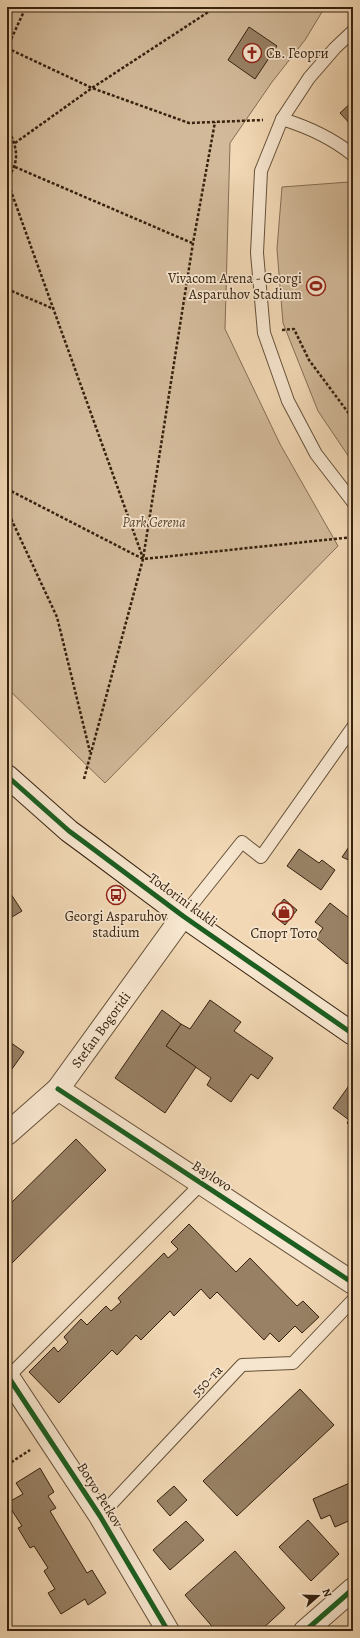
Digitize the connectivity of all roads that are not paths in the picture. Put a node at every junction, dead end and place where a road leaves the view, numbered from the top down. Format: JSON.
{"nodes":[{"id":1,"x":353,"y":31,"type":"edge"},
{"id":2,"x":282,"y":119,"type":"junction"},
{"id":3,"x":353,"y":155,"type":"edge"},
{"id":4,"x":353,"y":502,"type":"edge"},
{"id":5,"x":353,"y":726,"type":"edge"},
{"id":6,"x":7,"y":776,"type":"edge"},
{"id":7,"x":183,"y":916,"type":"junction"},
{"id":8,"x":353,"y":1034,"type":"edge"},
{"id":9,"x":58,"y":1090,"type":"junction"},
{"id":10,"x":7,"y":1134,"type":"edge"},
{"id":11,"x":202,"y":1183,"type":"junction"},
{"id":12,"x":353,"y":1283,"type":"edge"},
{"id":13,"x":353,"y":1300,"type":"edge"},
{"id":14,"x":8,"y":1376,"type":"edge"},
{"id":15,"x":100,"y":1516,"type":"junction"},
{"id":16,"x":353,"y":1589,"type":"edge"},
{"id":17,"x":168,"y":1631,"type":"edge"},
{"id":18,"x":305,"y":1631,"type":"edge"}],
"edges":[{"from":1,"to":2,"type":"lane"},
{"from":2,"to":3,"type":"lane"},
{"from":2,"to":4,"type":"lane"},
{"from":5,"to":7,"type":"lane"},
{"from":6,"to":7,"type":"street","name":"Todorini kukli"},
{"from":7,"to":8,"type":"street","name":"Todorini kukli"},
{"from":7,"to":9,"type":"street","name":"Stefan Bogoridi"},
{"from":9,"to":10,"type":"street","name":"Stefan Bogoridi"},
{"from":9,"to":11,"type":"street","name":"Baylovo"},
{"from":11,"to":12,"type":"street","name":"Baylovo"},
{"from":11,"to":14,"type":"lane"},
{"from":13,"to":15,"type":"lane","name":"550-та"},
{"from":14,"to":15,"type":"street","name":"Botyo Petkov"},
{"from":15,"to":17,"type":"street","name":"Botyo Petkov"},
{"from":16,"to":18,"type":"street"}]}
